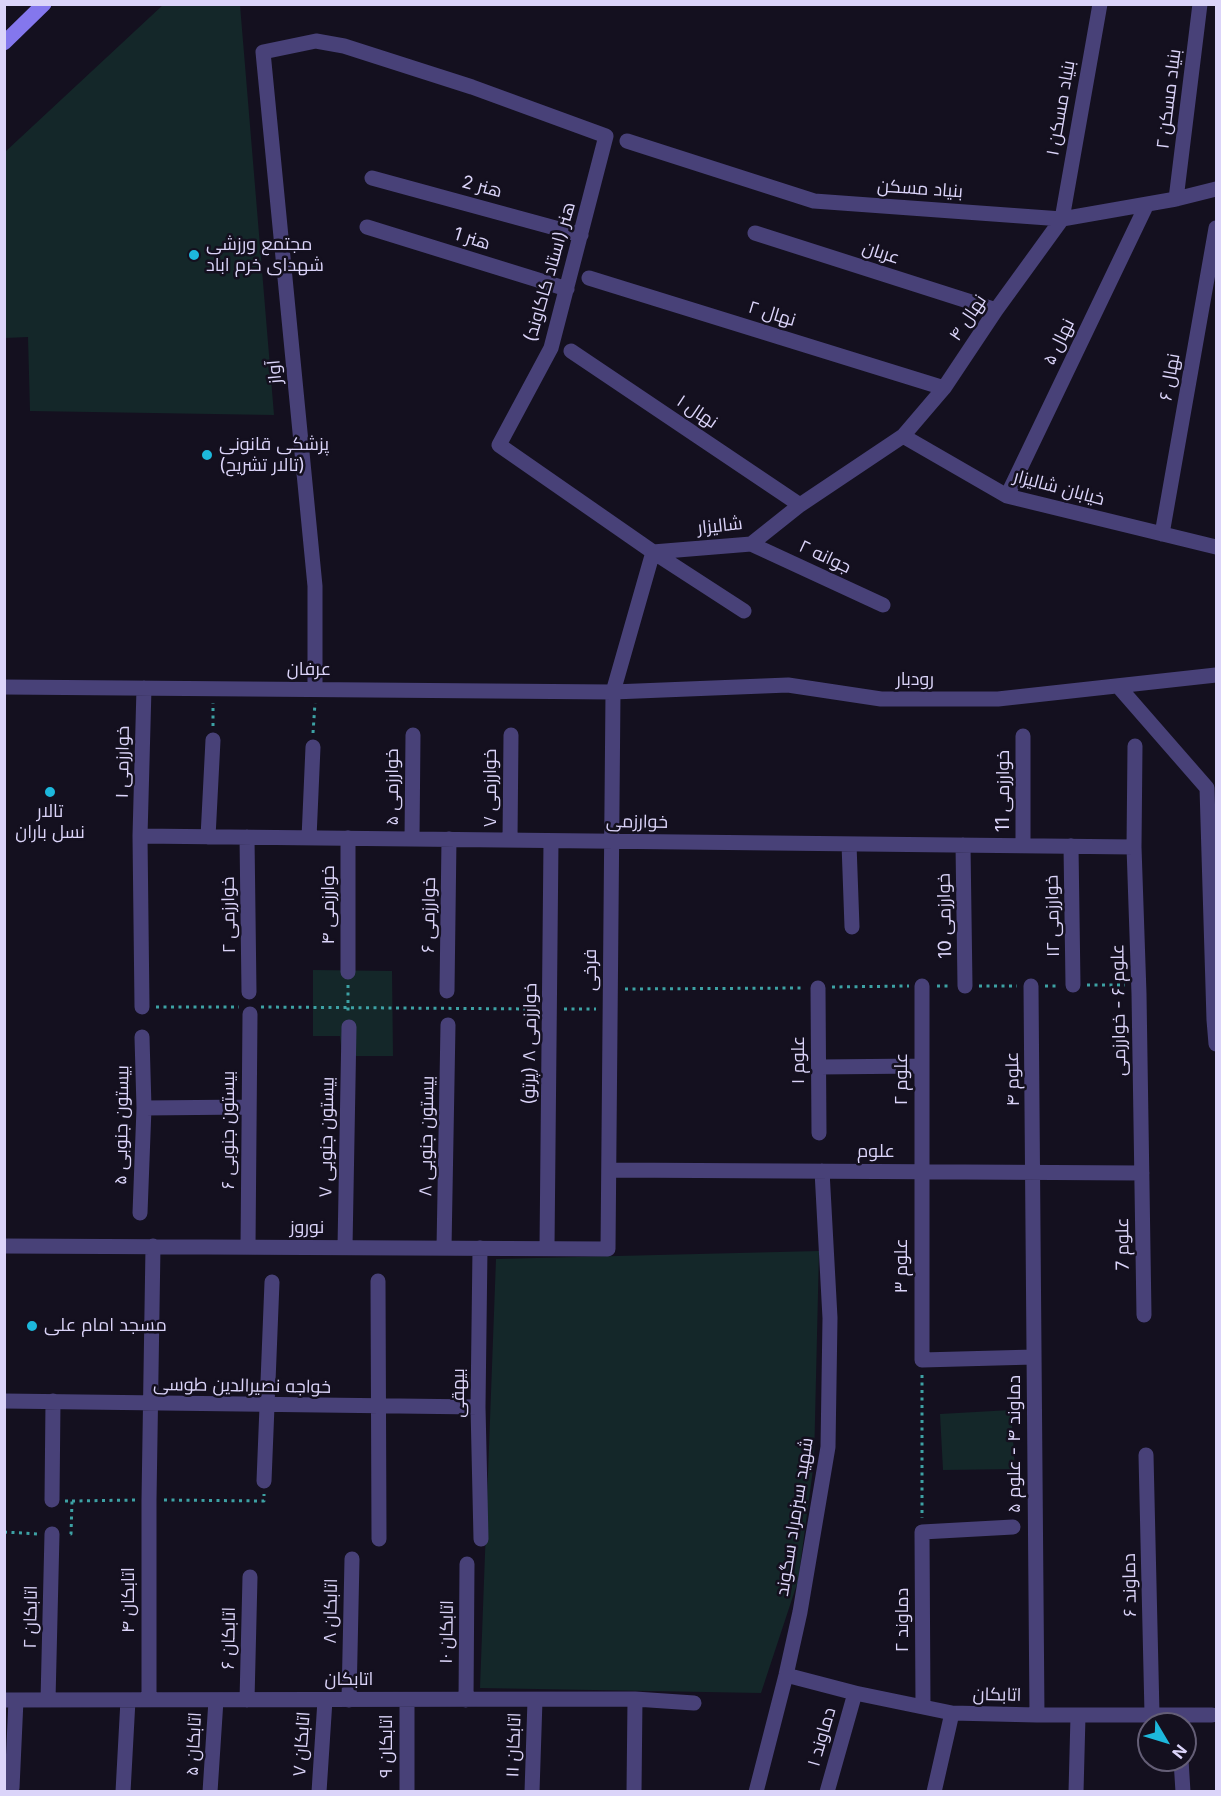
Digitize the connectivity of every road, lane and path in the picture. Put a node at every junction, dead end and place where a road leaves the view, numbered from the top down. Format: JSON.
{"nodes":[{"id":1,"x":44,"y":4,"type":"edge"},
{"id":2,"x":1100,"y":4,"type":"edge"},
{"id":3,"x":1200,"y":4,"type":"edge"},
{"id":4,"x":4,"y":43,"type":"edge"},
{"id":5,"x":263,"y":52,"type":"joint"},
{"id":6,"x":627,"y":141,"type":"dead end"},
{"id":7,"x":372,"y":178,"type":"dead end"},
{"id":8,"x":1216,"y":189,"type":"edge"},
{"id":9,"x":1176,"y":199,"type":"junction"},
{"id":10,"x":1147,"y":204,"type":"junction"},
{"id":11,"x":1062,"y":219,"type":"junction"},
{"id":12,"x":367,"y":226,"type":"dead end"},
{"id":13,"x":1216,"y":228,"type":"edge"},
{"id":14,"x":755,"y":233,"type":"dead end"},
{"id":15,"x":581,"y":235,"type":"junction"},
{"id":16,"x":589,"y":278,"type":"dead end"},
{"id":17,"x":567,"y":289,"type":"junction"},
{"id":18,"x":996,"y":310,"type":"junction"},
{"id":19,"x":571,"y":351,"type":"dead end"},
{"id":20,"x":944,"y":388,"type":"junction"},
{"id":21,"x":903,"y":436,"type":"junction"},
{"id":22,"x":1007,"y":496,"type":"junction"},
{"id":23,"x":800,"y":505,"type":"junction"},
{"id":24,"x":1162,"y":534,"type":"junction"},
{"id":25,"x":751,"y":544,"type":"junction"},
{"id":26,"x":1216,"y":547,"type":"edge"},
{"id":27,"x":653,"y":552,"type":"junction"},
{"id":28,"x":883,"y":605,"type":"dead end"},
{"id":29,"x":744,"y":611,"type":"dead end"},
{"id":30,"x":1216,"y":675,"type":"edge"},
{"id":31,"x":1118,"y":686,"type":"junction"},
{"id":32,"x":4,"y":687,"type":"edge"},
{"id":33,"x":144,"y":688,"type":"junction"},
{"id":34,"x":213,"y":689,"type":"junction"},
{"id":35,"x":315,"y":689,"type":"junction"},
{"id":36,"x":613,"y":692,"type":"junction"},
{"id":37,"x":413,"y":735,"type":"dead end"},
{"id":38,"x":511,"y":735,"type":"dead end"},
{"id":39,"x":1023,"y":736,"type":"dead end"},
{"id":40,"x":213,"y":740,"type":"joint"},
{"id":41,"x":1135,"y":746,"type":"dead end"},
{"id":42,"x":313,"y":747,"type":"joint"},
{"id":43,"x":140,"y":836,"type":"junction"},
{"id":44,"x":208,"y":837,"type":"junction"},
{"id":45,"x":248,"y":837,"type":"junction"},
{"id":46,"x":309,"y":838,"type":"junction"},
{"id":47,"x":348,"y":838,"type":"junction"},
{"id":48,"x":412,"y":839,"type":"junction"},
{"id":49,"x":449,"y":839,"type":"junction"},
{"id":50,"x":510,"y":840,"type":"junction"},
{"id":51,"x":551,"y":841,"type":"junction"},
{"id":52,"x":612,"y":841,"type":"junction"},
{"id":53,"x":849,"y":844,"type":"junction"},
{"id":54,"x":963,"y":845,"type":"junction"},
{"id":55,"x":1023,"y":846,"type":"junction"},
{"id":56,"x":1071,"y":846,"type":"junction"},
{"id":57,"x":1134,"y":847,"type":"junction"},
{"id":58,"x":1214,"y":896,"type":"edge"},
{"id":59,"x":852,"y":927,"type":"dead end"},
{"id":60,"x":348,"y":972,"type":"joint"},
{"id":61,"x":1139,"y":985,"type":"junction"},
{"id":62,"x":922,"y":986,"type":"junction"},
{"id":63,"x":965,"y":986,"type":"junction"},
{"id":64,"x":1031,"y":986,"type":"junction"},
{"id":65,"x":1073,"y":986,"type":"junction"},
{"id":66,"x":818,"y":988,"type":"junction"},
{"id":67,"x":611,"y":989,"type":"junction"},
{"id":68,"x":447,"y":991,"type":"joint"},
{"id":69,"x":1215,"y":997,"type":"edge"},
{"id":70,"x":252,"y":1005,"type":"junction"},
{"id":71,"x":142,"y":1006,"type":"joint"},
{"id":72,"x":348,"y":1008,"type":"junction"},
{"id":73,"x":448,"y":1008,"type":"junction"},
{"id":74,"x":611,"y":1008,"type":"junction"},
{"id":75,"x":550,"y":1009,"type":"junction"},
{"id":76,"x":448,"y":1025,"type":"joint"},
{"id":77,"x":349,"y":1027,"type":"joint"},
{"id":78,"x":142,"y":1037,"type":"dead end"},
{"id":79,"x":1216,"y":1044,"type":"edge"},
{"id":80,"x":819,"y":1066,"type":"junction"},
{"id":81,"x":921,"y":1066,"type":"junction"},
{"id":82,"x":249,"y":1107,"type":"junction"},
{"id":83,"x":144,"y":1108,"type":"junction"},
{"id":84,"x":819,"y":1133,"type":"dead end"},
{"id":85,"x":609,"y":1170,"type":"junction"},
{"id":86,"x":822,"y":1171,"type":"junction"},
{"id":87,"x":921,"y":1172,"type":"junction"},
{"id":88,"x":1034,"y":1172,"type":"junction"},
{"id":89,"x":1142,"y":1173,"type":"junction"},
{"id":90,"x":140,"y":1213,"type":"dead end"},
{"id":91,"x":4,"y":1245,"type":"edge"},
{"id":92,"x":153,"y":1246,"type":"junction"},
{"id":93,"x":248,"y":1247,"type":"junction"},
{"id":94,"x":345,"y":1247,"type":"junction"},
{"id":95,"x":444,"y":1248,"type":"junction"},
{"id":96,"x":480,"y":1248,"type":"junction"},
{"id":97,"x":547,"y":1248,"type":"junction"},
{"id":98,"x":608,"y":1249,"type":"joint"},
{"id":99,"x":378,"y":1281,"type":"dead end"},
{"id":100,"x":272,"y":1282,"type":"dead end"},
{"id":101,"x":1144,"y":1315,"type":"dead end"},
{"id":102,"x":1034,"y":1357,"type":"junction"},
{"id":103,"x":922,"y":1360,"type":"junction"},
{"id":104,"x":4,"y":1401,"type":"edge"},
{"id":105,"x":53,"y":1401,"type":"junction"},
{"id":106,"x":151,"y":1404,"type":"junction"},
{"id":107,"x":268,"y":1406,"type":"junction"},
{"id":108,"x":378,"y":1406,"type":"junction"},
{"id":109,"x":478,"y":1407,"type":"junction"},
{"id":110,"x":1146,"y":1455,"type":"dead end"},
{"id":111,"x":264,"y":1481,"type":"joint"},
{"id":112,"x":52,"y":1500,"type":"dead end"},
{"id":113,"x":149,"y":1500,"type":"junction"},
{"id":114,"x":72,"y":1501,"type":"dead end"},
{"id":115,"x":1013,"y":1527,"type":"dead end"},
{"id":116,"x":922,"y":1532,"type":"junction"},
{"id":117,"x":52,"y":1534,"type":"dead end"},
{"id":118,"x":379,"y":1539,"type":"dead end"},
{"id":119,"x":482,"y":1539,"type":"dead end"},
{"id":120,"x":352,"y":1559,"type":"dead end"},
{"id":121,"x":467,"y":1564,"type":"dead end"},
{"id":122,"x":250,"y":1577,"type":"dead end"},
{"id":123,"x":786,"y":1675,"type":"junction"},
{"id":124,"x":855,"y":1693,"type":"junction"},
{"id":125,"x":635,"y":1699,"type":"junction"},
{"id":126,"x":10,"y":1700,"type":"edge"},
{"id":127,"x":48,"y":1700,"type":"junction"},
{"id":128,"x":128,"y":1700,"type":"junction"},
{"id":129,"x":149,"y":1700,"type":"junction"},
{"id":130,"x":216,"y":1700,"type":"junction"},
{"id":131,"x":247,"y":1700,"type":"junction"},
{"id":132,"x":325,"y":1700,"type":"junction"},
{"id":133,"x":349,"y":1700,"type":"junction"},
{"id":134,"x":407,"y":1700,"type":"junction"},
{"id":135,"x":466,"y":1700,"type":"junction"},
{"id":136,"x":535,"y":1700,"type":"junction"},
{"id":137,"x":694,"y":1703,"type":"dead end"},
{"id":138,"x":923,"y":1707,"type":"junction"},
{"id":139,"x":1152,"y":1712,"type":"edge"},
{"id":140,"x":952,"y":1713,"type":"junction"},
{"id":141,"x":1137,"y":1714,"type":"edge"},
{"id":142,"x":1037,"y":1715,"type":"junction"},
{"id":143,"x":1212,"y":1715,"type":"dead end"},
{"id":144,"x":1078,"y":1716,"type":"junction"},
{"id":145,"x":1197,"y":1717,"type":"edge"},
{"id":146,"x":1182,"y":1772,"type":"edge"},
{"id":147,"x":12,"y":1788,"type":"dead end"},
{"id":148,"x":123,"y":1791,"type":"edge"},
{"id":149,"x":210,"y":1791,"type":"edge"},
{"id":150,"x":319,"y":1791,"type":"edge"},
{"id":151,"x":407,"y":1791,"type":"edge"},
{"id":152,"x":532,"y":1791,"type":"edge"},
{"id":153,"x":634,"y":1791,"type":"edge"},
{"id":154,"x":756,"y":1791,"type":"edge"},
{"id":155,"x":827,"y":1791,"type":"edge"},
{"id":156,"x":934,"y":1791,"type":"edge"},
{"id":157,"x":1076,"y":1791,"type":"edge"},
{"id":158,"x":1183,"y":1791,"type":"edge"}],
"edges":[{"from":1,"to":4,"type":"main road"},
{"from":2,"to":11,"type":"street","name":"بنیاد مسکن ۱"},
{"from":3,"to":9,"type":"street","name":"بنیاد مسکن ۲"},
{"from":5,"to":15,"type":"street","name":"هنر (استاد کاکاوند)"},
{"from":5,"to":35,"type":"street","name":"آواز"},
{"from":6,"to":11,"type":"street","name":"بنیاد مسکن"},
{"from":7,"to":15,"type":"street","name":"هنر 2"},
{"from":8,"to":9,"type":"street","name":"بنیاد مسکن"},
{"from":9,"to":10,"type":"street","name":"بنیاد مسکن"},
{"from":10,"to":11,"type":"street","name":"بنیاد مسکن"},
{"from":10,"to":22,"type":"street","name":"نهال ۵"},
{"from":11,"to":18,"type":"street","name":"نهال ۴"},
{"from":12,"to":17,"type":"street","name":"هنر 1"},
{"from":13,"to":24,"type":"street","name":"نهال ۶"},
{"from":14,"to":18,"type":"street","name":"عربان"},
{"from":15,"to":17,"type":"street","name":"هنر (استاد کاکاوند)"},
{"from":16,"to":20,"type":"street","name":"نهال ۲"},
{"from":17,"to":27,"type":"street","name":"هنر (استاد کاکاوند)"},
{"from":18,"to":20,"type":"street","name":"نهال ۴"},
{"from":19,"to":23,"type":"street","name":"نهال ۱"},
{"from":20,"to":21,"type":"street","name":"نهال ۴"},
{"from":21,"to":22,"type":"street","name":"خیابان شالیزار"},
{"from":21,"to":23,"type":"street","name":"شالیزار"},
{"from":22,"to":24,"type":"street","name":"خیابان شالیزار"},
{"from":23,"to":25,"type":"street","name":"شالیزار"},
{"from":24,"to":26,"type":"street","name":"خیابان شالیزار"},
{"from":25,"to":27,"type":"street","name":"شالیزار"},
{"from":25,"to":28,"type":"street","name":"جوانه ۲"},
{"from":27,"to":29,"type":"street"},
{"from":27,"to":36,"type":"street"},
{"from":30,"to":31,"type":"street","name":"رودبار"},
{"from":31,"to":36,"type":"street","name":"رودبار"},
{"from":31,"to":58,"type":"street"},
{"from":32,"to":33,"type":"street","name":"عرفان"},
{"from":33,"to":34,"type":"street","name":"عرفان"},
{"from":33,"to":43,"type":"street","name":"خوارزمی ۱"},
{"from":34,"to":35,"type":"street","name":"عرفان"},
{"from":34,"to":40,"type":"path"},
{"from":35,"to":36,"type":"street","name":"عرفان"},
{"from":35,"to":42,"type":"path"},
{"from":36,"to":52,"type":"street","name":"فرخی"},
{"from":37,"to":48,"type":"street","name":"خوارزمی ۵"},
{"from":38,"to":50,"type":"street","name":"خوارزمی ۷"},
{"from":39,"to":55,"type":"street","name":"خوارزمی 11"},
{"from":40,"to":44,"type":"street"},
{"from":41,"to":57,"type":"street","name":"علوم ۶ - خوارزمی"},
{"from":42,"to":46,"type":"street"},
{"from":43,"to":44,"type":"street","name":"خوارزمی"},
{"from":43,"to":71,"type":"street","name":"خوارزمی ۱"},
{"from":44,"to":45,"type":"street","name":"خوارزمی"},
{"from":45,"to":46,"type":"street","name":"خوارزمی"},
{"from":45,"to":70,"type":"street","name":"خوارزمی ۲"},
{"from":46,"to":47,"type":"street","name":"خوارزمی"},
{"from":47,"to":48,"type":"street","name":"خوارزمی"},
{"from":47,"to":60,"type":"street","name":"خوارزمی ۴"},
{"from":48,"to":49,"type":"street","name":"خوارزمی"},
{"from":49,"to":50,"type":"street","name":"خوارزمی"},
{"from":49,"to":68,"type":"street","name":"خوارزمی ۶"},
{"from":50,"to":51,"type":"street","name":"خوارزمی"},
{"from":51,"to":52,"type":"street","name":"خوارزمی"},
{"from":51,"to":75,"type":"street","name":"خوارزمی ۸ (پرتو)"},
{"from":52,"to":53,"type":"street","name":"خوارزمی"},
{"from":52,"to":67,"type":"street","name":"فرخی"},
{"from":53,"to":54,"type":"street","name":"خوارزمی"},
{"from":53,"to":59,"type":"street"},
{"from":54,"to":55,"type":"street","name":"خوارزمی"},
{"from":54,"to":63,"type":"street","name":"خوارزمی 10"},
{"from":55,"to":56,"type":"street","name":"خوارزمی"},
{"from":56,"to":57,"type":"street","name":"خوارزمی"},
{"from":56,"to":65,"type":"street","name":"خوارزمی ۱۲"},
{"from":57,"to":61,"type":"street","name":"علوم ۶ - خوارزمی"},
{"from":58,"to":69,"type":"street"},
{"from":60,"to":72,"type":"path"},
{"from":61,"to":65,"type":"path"},
{"from":61,"to":89,"type":"street","name":"علوم ۶ - خوارزمی"},
{"from":62,"to":63,"type":"path"},
{"from":62,"to":66,"type":"path"},
{"from":62,"to":81,"type":"street","name":"علوم ۲"},
{"from":63,"to":64,"type":"path"},
{"from":64,"to":65,"type":"path"},
{"from":64,"to":88,"type":"street","name":"علوم ۴"},
{"from":66,"to":67,"type":"path"},
{"from":66,"to":80,"type":"street","name":"علوم ۱"},
{"from":67,"to":74,"type":"street","name":"فرخی"},
{"from":68,"to":73,"type":"path"},
{"from":69,"to":79,"type":"street"},
{"from":70,"to":71,"type":"path"},
{"from":70,"to":72,"type":"path"},
{"from":70,"to":82,"type":"street","name":"بیستون جنوبی ۶"},
{"from":72,"to":73,"type":"path"},
{"from":72,"to":77,"type":"path"},
{"from":73,"to":75,"type":"path"},
{"from":73,"to":76,"type":"path"},
{"from":74,"to":75,"type":"path"},
{"from":74,"to":85,"type":"street","name":"فرخی"},
{"from":75,"to":97,"type":"street","name":"خوارزمی ۸ (پرتو)"},
{"from":76,"to":95,"type":"street","name":"بیستون جنوبی ۸"},
{"from":77,"to":94,"type":"street","name":"بیستون جنوبی ۷"},
{"from":78,"to":83,"type":"street","name":"بیستون جنوبی ۵"},
{"from":80,"to":81,"type":"street"},
{"from":80,"to":84,"type":"street","name":"علوم ۱"},
{"from":81,"to":87,"type":"street","name":"علوم ۲"},
{"from":82,"to":83,"type":"street"},
{"from":82,"to":93,"type":"street","name":"بیستون جنوبی ۶"},
{"from":83,"to":90,"type":"street","name":"بیستون جنوبی ۵"},
{"from":85,"to":86,"type":"street","name":"علوم"},
{"from":85,"to":98,"type":"street","name":"فرخی"},
{"from":86,"to":87,"type":"street","name":"علوم"},
{"from":86,"to":123,"type":"street","name":"شهید سبزمراد سگوند"},
{"from":87,"to":88,"type":"street","name":"علوم"},
{"from":87,"to":103,"type":"street","name":"علوم ۳"},
{"from":88,"to":89,"type":"street","name":"علوم"},
{"from":88,"to":102,"type":"street","name":"دماوند ۴ - علوم ۵"},
{"from":89,"to":101,"type":"street","name":"علوم 7"},
{"from":91,"to":92,"type":"street","name":"نوروز"},
{"from":92,"to":93,"type":"street","name":"نوروز"},
{"from":92,"to":106,"type":"street","name":"اتابکان ۴"},
{"from":93,"to":94,"type":"street","name":"نوروز"},
{"from":94,"to":95,"type":"street","name":"نوروز"},
{"from":95,"to":96,"type":"street","name":"نوروز"},
{"from":96,"to":97,"type":"street","name":"نوروز"},
{"from":96,"to":109,"type":"street","name":"بیهقی"},
{"from":97,"to":98,"type":"street","name":"نوروز"},
{"from":99,"to":108,"type":"street"},
{"from":100,"to":107,"type":"street"},
{"from":102,"to":103,"type":"street"},
{"from":102,"to":142,"type":"street","name":"دماوند ۴ - علوم ۵"},
{"from":103,"to":116,"type":"path"},
{"from":104,"to":105,"type":"street","name":"خواجه نصیرالدین طوسی"},
{"from":105,"to":106,"type":"street","name":"خواجه نصیرالدین طوسی"},
{"from":105,"to":112,"type":"street"},
{"from":106,"to":107,"type":"street","name":"خواجه نصیرالدین طوسی"},
{"from":106,"to":113,"type":"street","name":"اتابکان ۴"},
{"from":107,"to":108,"type":"street","name":"خواجه نصیرالدین طوسی"},
{"from":107,"to":111,"type":"street"},
{"from":108,"to":109,"type":"street","name":"خواجه نصیرالدین طوسی"},
{"from":108,"to":118,"type":"street"},
{"from":109,"to":119,"type":"street","name":"بیهقی"},
{"from":110,"to":139,"type":"street","name":"دماوند ۶"},
{"from":111,"to":113,"type":"path"},
{"from":113,"to":114,"type":"path"},
{"from":113,"to":129,"type":"street","name":"اتابکان ۴"},
{"from":115,"to":116,"type":"street"},
{"from":116,"to":138,"type":"street","name":"دماوند ۲"},
{"from":117,"to":127,"type":"street","name":"اتابکان ۲"},
{"from":120,"to":133,"type":"street","name":"اتابکان ۸"},
{"from":121,"to":135,"type":"street","name":"اتابکان ۱۰"},
{"from":122,"to":131,"type":"street","name":"اتابکان ۶"},
{"from":123,"to":124,"type":"street","name":"اتابکان"},
{"from":123,"to":154,"type":"street","name":"شهید سبزمراد سگوند"},
{"from":124,"to":138,"type":"street","name":"اتابکان"},
{"from":124,"to":155,"type":"street","name":"دماوند ۱"},
{"from":125,"to":136,"type":"street","name":"اتابکان"},
{"from":125,"to":137,"type":"street","name":"اتابکان"},
{"from":125,"to":153,"type":"street"},
{"from":126,"to":127,"type":"street","name":"اتابکان"},
{"from":126,"to":147,"type":"street"},
{"from":127,"to":128,"type":"street","name":"اتابکان"},
{"from":128,"to":129,"type":"street","name":"اتابکان"},
{"from":128,"to":148,"type":"street"},
{"from":129,"to":130,"type":"street","name":"اتابکان"},
{"from":130,"to":131,"type":"street","name":"اتابکان"},
{"from":130,"to":149,"type":"street","name":"اتابکان ۵"},
{"from":131,"to":132,"type":"street","name":"اتابکان"},
{"from":132,"to":133,"type":"street","name":"اتابکان"},
{"from":132,"to":150,"type":"street","name":"اتابکان ۷"},
{"from":133,"to":134,"type":"street","name":"اتابکان"},
{"from":134,"to":135,"type":"street","name":"اتابکان"},
{"from":134,"to":151,"type":"street","name":"اتابکان ۹"},
{"from":135,"to":136,"type":"street","name":"اتابکان"},
{"from":136,"to":152,"type":"street","name":"اتابکان ۱۱"},
{"from":138,"to":140,"type":"street","name":"اتابکان"},
{"from":140,"to":142,"type":"street","name":"اتابکان"},
{"from":140,"to":156,"type":"street"},
{"from":141,"to":144,"type":"street","name":"اتابکان"},
{"from":142,"to":144,"type":"street","name":"اتابکان"},
{"from":143,"to":145,"type":"street","name":"اتابکان"},
{"from":144,"to":157,"type":"street"},
{"from":146,"to":158,"type":"street"}]}
